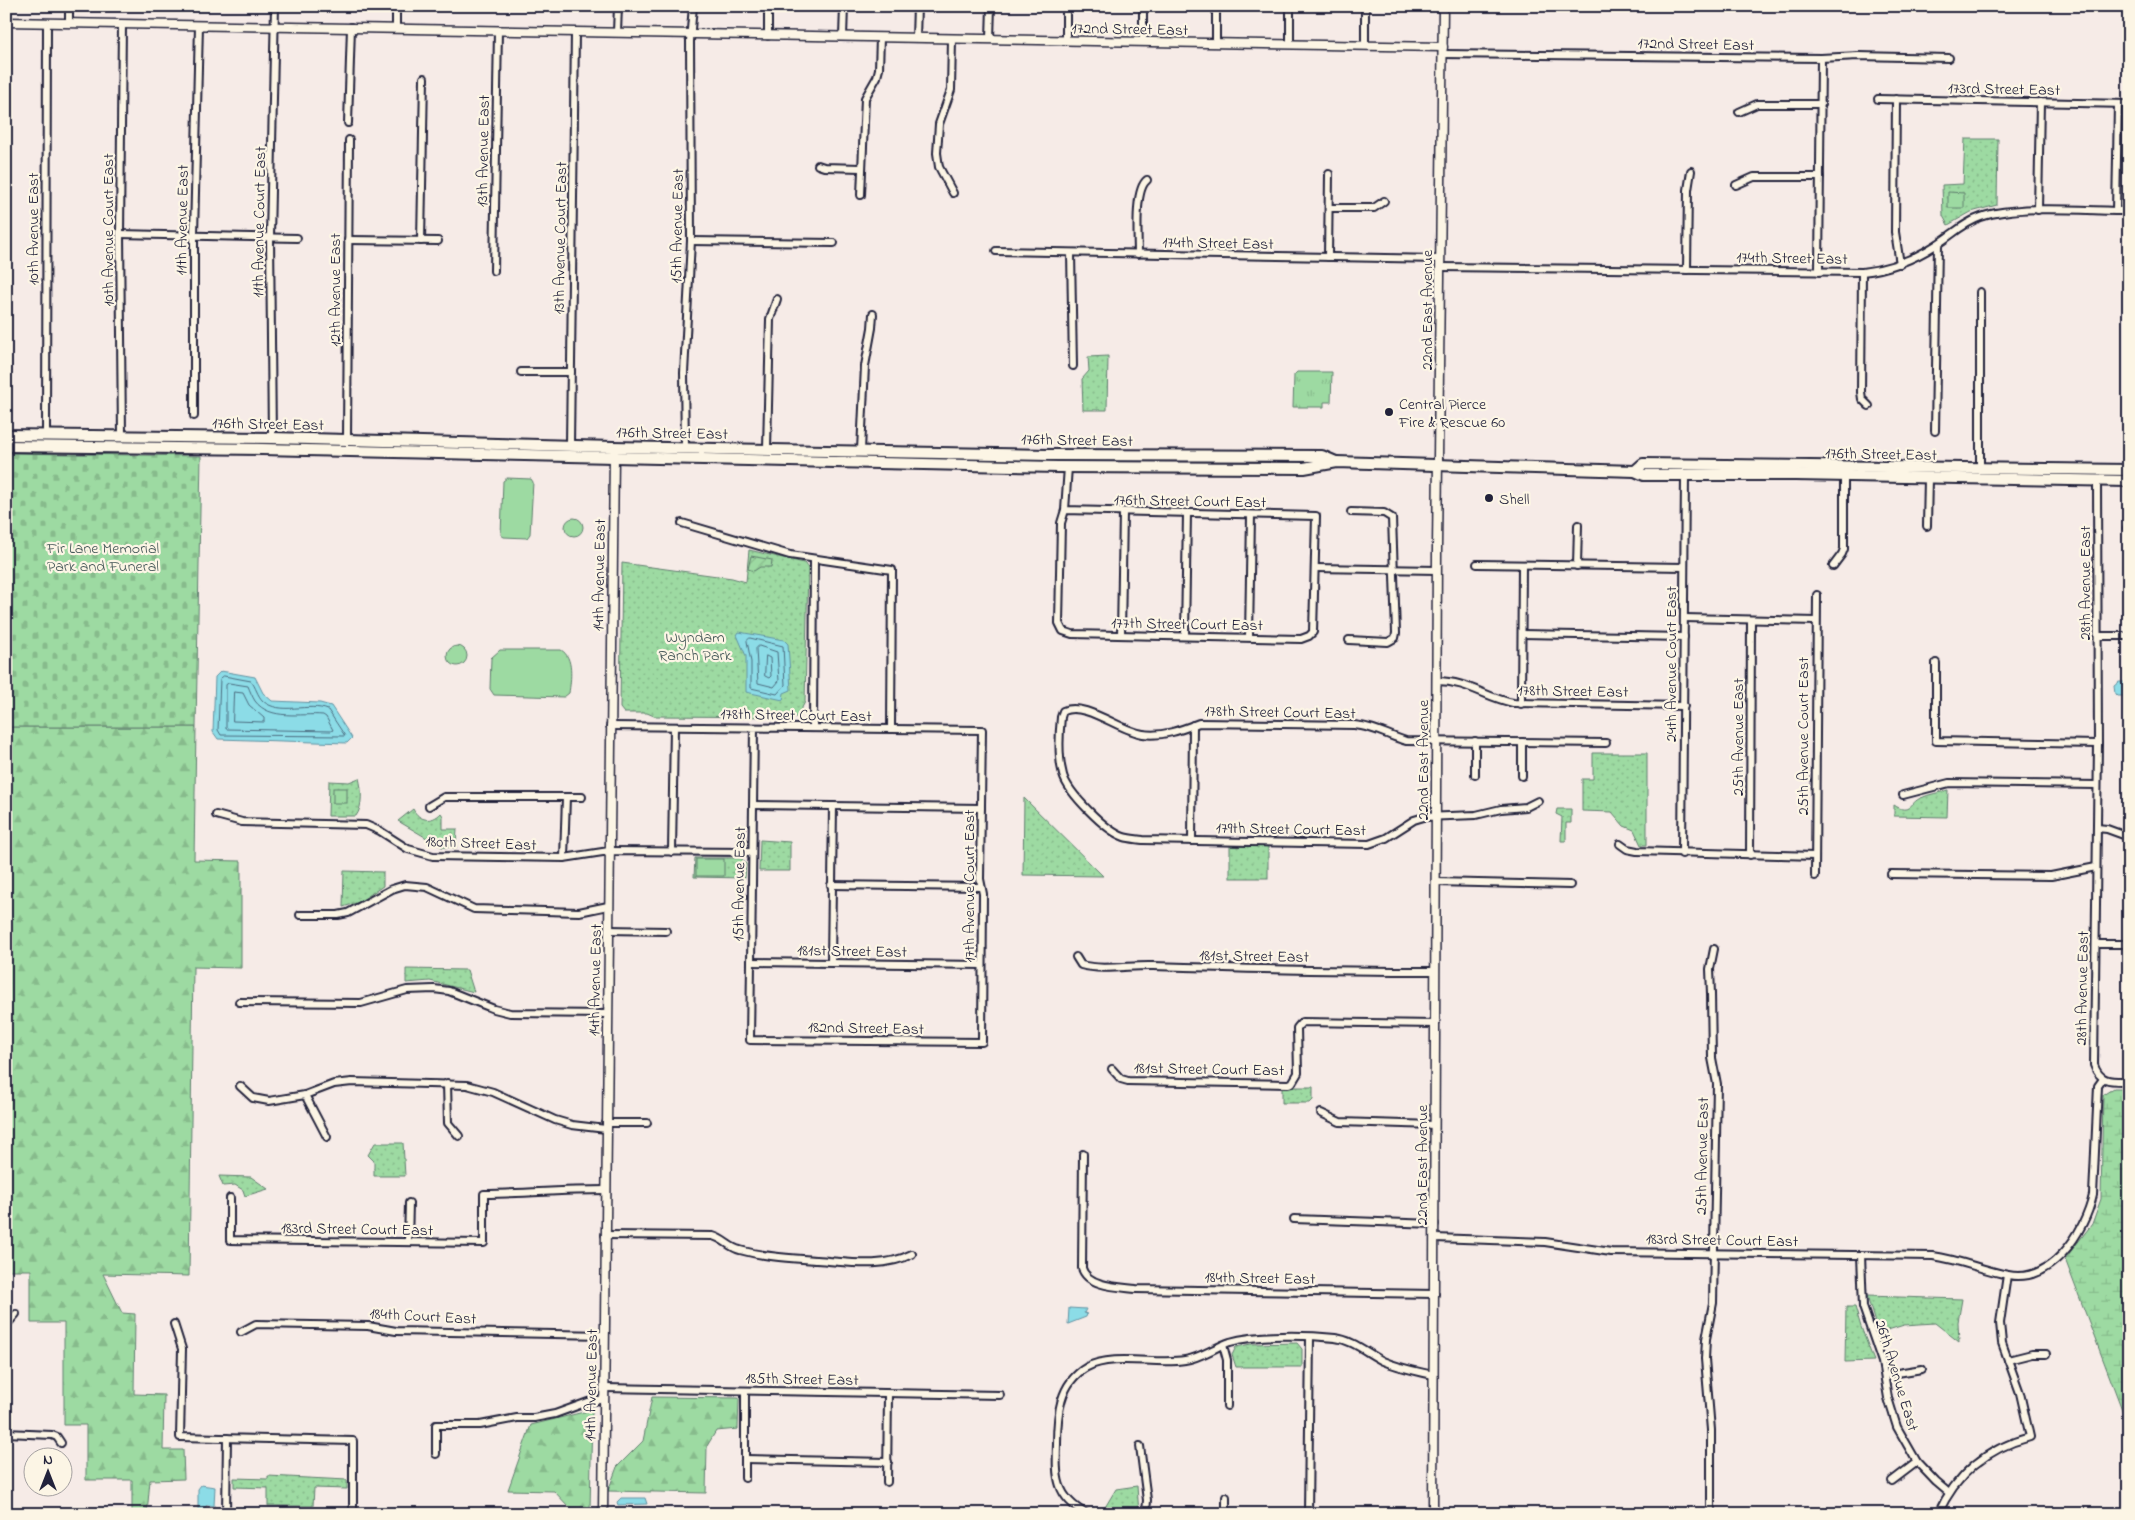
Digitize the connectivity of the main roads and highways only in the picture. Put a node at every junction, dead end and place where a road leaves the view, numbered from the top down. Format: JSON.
{"nodes":[{"id":1,"x":6,"y":435,"type":"edge"},
{"id":2,"x":272,"y":438,"type":"junction"},
{"id":3,"x":570,"y":445,"type":"junction"},
{"id":4,"x":6,"y":446,"type":"edge"},
{"id":5,"x":212,"y":448,"type":"junction"},
{"id":6,"x":818,"y":450,"type":"junction"},
{"id":7,"x":486,"y":454,"type":"junction"},
{"id":8,"x":1048,"y":455,"type":"junction"},
{"id":9,"x":1124,"y":455,"type":"junction"},
{"id":10,"x":818,"y":462,"type":"junction"},
{"id":11,"x":1337,"y":462,"type":"junction"},
{"id":12,"x":990,"y":465,"type":"junction"},
{"id":13,"x":1068,"y":467,"type":"junction"},
{"id":14,"x":1888,"y":468,"type":"junction"},
{"id":15,"x":2129,"y":470,"type":"edge"},
{"id":16,"x":1635,"y":471,"type":"junction"},
{"id":17,"x":1832,"y":476,"type":"junction"},
{"id":18,"x":2129,"y":476,"type":"edge"},
{"id":19,"x":2097,"y":480,"type":"junction"},
{"id":20,"x":2129,"y":481,"type":"edge"}],
"edges":[{"from":1,"to":2,"type":"main road","name":"176th Street East"},
{"from":2,"to":3,"type":"main road","name":"176th Street East"},
{"from":2,"to":5,"type":"main road"},
{"from":3,"to":6,"type":"main road","name":"176th Street East"},
{"from":3,"to":7,"type":"main road"},
{"from":4,"to":5,"type":"main road","name":"176th Street East"},
{"from":5,"to":7,"type":"main road","name":"176th Street East"},
{"from":6,"to":8,"type":"main road","name":"176th Street East"},
{"from":6,"to":10,"type":"main road"},
{"from":7,"to":10,"type":"main road","name":"176th Street East"},
{"from":8,"to":9,"type":"main road","name":"176th Street East"},
{"from":8,"to":12,"type":"main road"},
{"from":9,"to":11,"type":"main road","name":"176th Street East"},
{"from":9,"to":13,"type":"main road"},
{"from":10,"to":12,"type":"main road","name":"176th Street East"},
{"from":11,"to":13,"type":"main road","name":"176th Street East"},
{"from":11,"to":16,"type":"main road","name":"176th Street East"},
{"from":12,"to":13,"type":"main road","name":"176th Street East"},
{"from":14,"to":15,"type":"main road","name":"176th Street East"},
{"from":14,"to":16,"type":"main road","name":"176th Street East"},
{"from":14,"to":17,"type":"main road"},
{"from":16,"to":17,"type":"main road","name":"176th Street East"},
{"from":17,"to":19,"type":"main road","name":"176th Street East"},
{"from":18,"to":19,"type":"main road"},
{"from":19,"to":20,"type":"main road","name":"176th Street East"}]}
